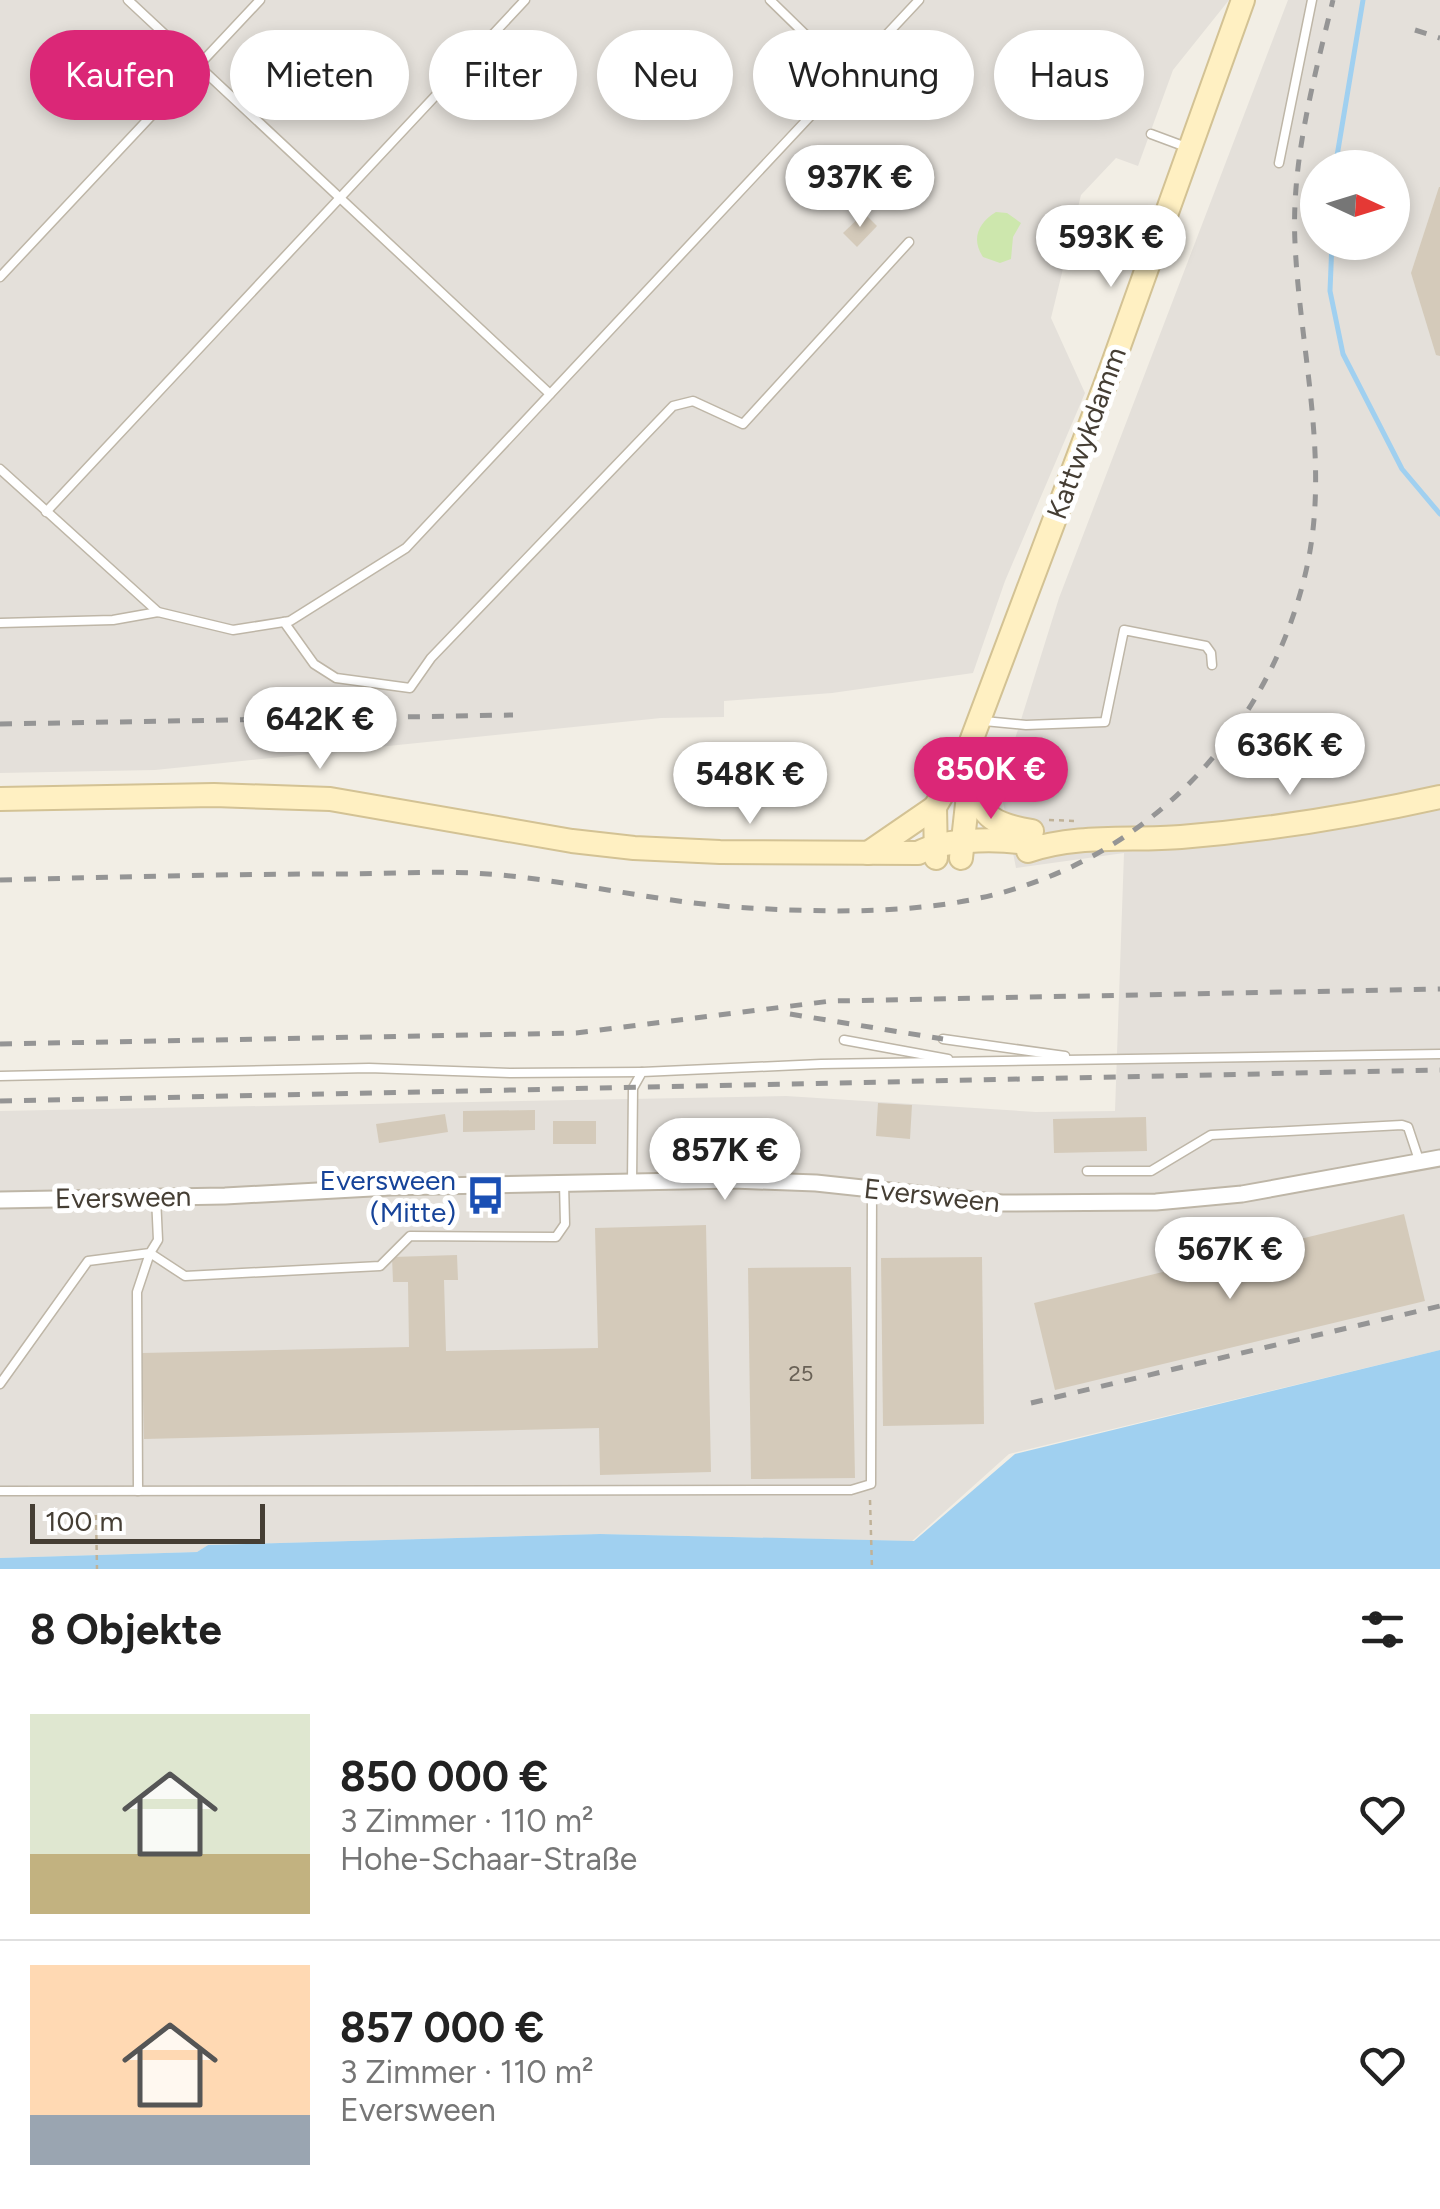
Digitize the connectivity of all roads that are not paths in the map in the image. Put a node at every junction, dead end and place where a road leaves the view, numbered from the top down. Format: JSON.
{"nodes":[{"id":1,"x":128,"y":0,"type":"edge"},
{"id":2,"x":260,"y":0,"type":"edge"},
{"id":3,"x":524,"y":0,"type":"edge"},
{"id":4,"x":770,"y":0,"type":"edge"},
{"id":5,"x":919,"y":0,"type":"edge"},
{"id":6,"x":1243,"y":0,"type":"edge"},
{"id":7,"x":1312,"y":0,"type":"edge"},
{"id":8,"x":160,"y":30,"type":"edge"},
{"id":9,"x":801,"y":30,"type":"edge"},
{"id":10,"x":891,"y":30,"type":"edge"},
{"id":11,"x":210,"y":53,"type":"edge"},
{"id":12,"x":210,"y":77,"type":"edge"},
{"id":13,"x":148,"y":120,"type":"edge"},
{"id":14,"x":807,"y":120,"type":"edge"},
{"id":15,"x":1151,"y":134,"type":"dead end"},
{"id":16,"x":1190,"y":148,"type":"junction"},
{"id":17,"x":1279,"y":163,"type":"dead end"},
{"id":18,"x":340,"y":198,"type":"junction"},
{"id":19,"x":908,"y":242,"type":"dead end"},
{"id":20,"x":0,"y":278,"type":"edge"},
{"id":21,"x":550,"y":394,"type":"junction"},
{"id":22,"x":0,"y":469,"type":"edge"},
{"id":23,"x":46,"y":512,"type":"junction"},
{"id":24,"x":158,"y":612,"type":"junction"},
{"id":25,"x":284,"y":622,"type":"junction"},
{"id":26,"x":0,"y":623,"type":"edge"},
{"id":27,"x":1212,"y":666,"type":"dead end"},
{"id":28,"x":980,"y":719,"type":"junction"},
{"id":29,"x":967,"y":752,"type":"junction"},
{"id":30,"x":970,"y":782,"type":"junction"},
{"id":31,"x":1440,"y":797,"type":"edge"},
{"id":32,"x":0,"y":799,"type":"edge"},
{"id":33,"x":935,"y":806,"type":"junction"},
{"id":34,"x":1085,"y":841,"type":"junction"},
{"id":35,"x":962,"y":851,"type":"junction"},
{"id":36,"x":930,"y":852,"type":"junction"},
{"id":37,"x":865,"y":855,"type":"junction"},
{"id":38,"x":942,"y":1039,"type":"dead end"},
{"id":39,"x":844,"y":1040,"type":"dead end"},
{"id":40,"x":1440,"y":1054,"type":"edge"},
{"id":41,"x":1089,"y":1059,"type":"junction"},
{"id":42,"x":966,"y":1063,"type":"junction"},
{"id":43,"x":642,"y":1072,"type":"junction"},
{"id":44,"x":0,"y":1076,"type":"edge"},
{"id":45,"x":1440,"y":1158,"type":"edge"},
{"id":46,"x":1420,"y":1163,"type":"junction"},
{"id":47,"x":1086,"y":1171,"type":"dead end"},
{"id":48,"x":632,"y":1182,"type":"junction"},
{"id":49,"x":564,"y":1183,"type":"junction"},
{"id":50,"x":872,"y":1189,"type":"junction"},
{"id":51,"x":156,"y":1197,"type":"junction"},
{"id":52,"x":0,"y":1200,"type":"edge"},
{"id":53,"x":150,"y":1254,"type":"junction"},
{"id":54,"x":0,"y":1384,"type":"edge"},
{"id":55,"x":138,"y":1490,"type":"junction"},
{"id":56,"x":0,"y":1492,"type":"edge"}],
"edges":[{"from":1,"to":8,"type":"lane"},
{"from":2,"to":11,"type":"lane"},
{"from":3,"to":18,"type":"lane"},
{"from":4,"to":9,"type":"lane"},
{"from":5,"to":10,"type":"lane"},
{"from":6,"to":16,"type":"main road","name":"Kattwykdamm"},
{"from":7,"to":17,"type":"lane"},
{"from":12,"to":18,"type":"lane"},
{"from":13,"to":20,"type":"lane"},
{"from":14,"to":21,"type":"lane"},
{"from":15,"to":16,"type":"lane"},
{"from":16,"to":28,"type":"main road","name":"Kattwykdamm"},
{"from":18,"to":21,"type":"lane"},
{"from":18,"to":23,"type":"lane"},
{"from":19,"to":25,"type":"lane"},
{"from":21,"to":25,"type":"lane"},
{"from":22,"to":23,"type":"lane"},
{"from":23,"to":24,"type":"lane"},
{"from":24,"to":25,"type":"lane"},
{"from":24,"to":26,"type":"lane"},
{"from":27,"to":28,"type":"lane"},
{"from":28,"to":29,"type":"main road","name":"Kattwykdamm"},
{"from":29,"to":30,"type":"main road","name":"Kattwykdamm"},
{"from":29,"to":33,"type":"main road","name":"Kattwykdamm"},
{"from":30,"to":34,"type":"main road"},
{"from":30,"to":35,"type":"main road","name":"Kattwykdamm"},
{"from":31,"to":34,"type":"main road"},
{"from":32,"to":37,"type":"main road"},
{"from":33,"to":36,"type":"main road"},
{"from":33,"to":37,"type":"main road"},
{"from":34,"to":35,"type":"main road"},
{"from":35,"to":36,"type":"main road"},
{"from":36,"to":37,"type":"main road"},
{"from":38,"to":41,"type":"lane"},
{"from":39,"to":42,"type":"lane"},
{"from":40,"to":41,"type":"lane"},
{"from":41,"to":42,"type":"lane"},
{"from":42,"to":43,"type":"lane"},
{"from":43,"to":44,"type":"lane"},
{"from":43,"to":48,"type":"lane"},
{"from":45,"to":46,"type":"street","name":"Eversween"},
{"from":46,"to":47,"type":"lane"},
{"from":46,"to":50,"type":"street","name":"Eversween"},
{"from":48,"to":49,"type":"street","name":"Eversween"},
{"from":48,"to":50,"type":"street","name":"Eversween"},
{"from":49,"to":51,"type":"street","name":"Eversween"},
{"from":49,"to":53,"type":"lane"},
{"from":50,"to":55,"type":"lane"},
{"from":51,"to":52,"type":"street","name":"Eversween"},
{"from":51,"to":53,"type":"lane"},
{"from":53,"to":54,"type":"lane"},
{"from":53,"to":55,"type":"lane"},
{"from":55,"to":56,"type":"lane"}]}
